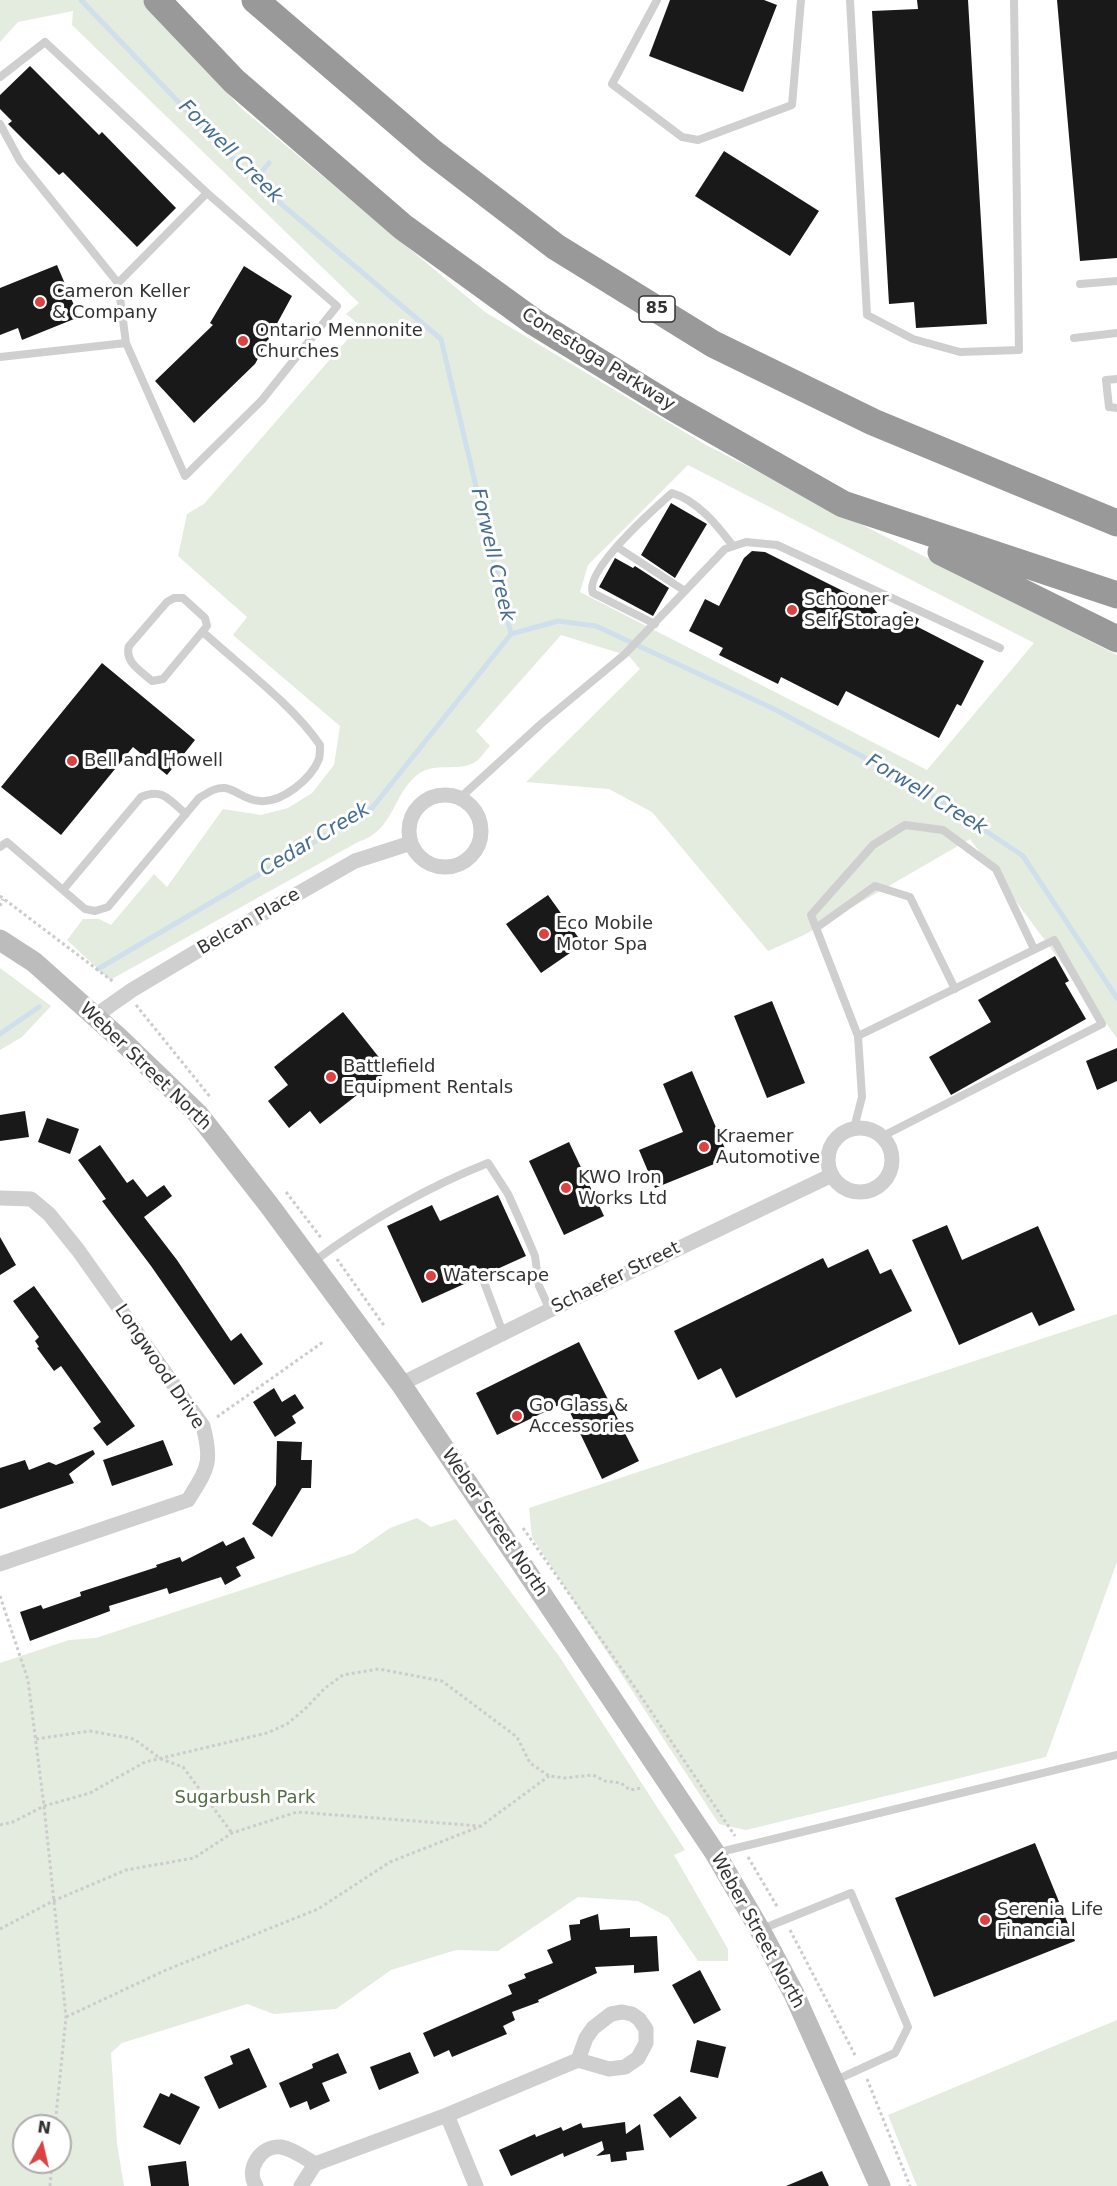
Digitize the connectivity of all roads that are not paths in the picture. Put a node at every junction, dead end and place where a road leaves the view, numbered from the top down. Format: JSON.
{"nodes":[{"id":1,"x":156,"y":0,"type":"edge"},
{"id":2,"x":255,"y":0,"type":"edge"},
{"id":3,"x":657,"y":0,"type":"edge"},
{"id":4,"x":801,"y":0,"type":"edge"},
{"id":5,"x":850,"y":0,"type":"edge"},
{"id":6,"x":1014,"y":0,"type":"edge"},
{"id":7,"x":0,"y":77,"type":"edge"},
{"id":8,"x":0,"y":124,"type":"edge"},
{"id":9,"x":207,"y":192,"type":"junction"},
{"id":10,"x":1117,"y":281,"type":"edge"},
{"id":11,"x":118,"y":283,"type":"junction"},
{"id":12,"x":1080,"y":284,"type":"dead end"},
{"id":13,"x":1117,"y":333,"type":"edge"},
{"id":14,"x":1074,"y":338,"type":"dead end"},
{"id":15,"x":126,"y":344,"type":"junction"},
{"id":16,"x":0,"y":357,"type":"edge"},
{"id":17,"x":1117,"y":379,"type":"edge"},
{"id":18,"x":1117,"y":408,"type":"edge"},
{"id":19,"x":843,"y":504,"type":"junction"},
{"id":20,"x":1117,"y":523,"type":"edge"},
{"id":21,"x":733,"y":546,"type":"junction"},
{"id":22,"x":617,"y":547,"type":"junction"},
{"id":23,"x":685,"y":591,"type":"junction"},
{"id":24,"x":1117,"y":595,"type":"edge"},
{"id":25,"x":653,"y":626,"type":"junction"},
{"id":26,"x":203,"y":632,"type":"junction"},
{"id":27,"x":1117,"y":639,"type":"edge"},
{"id":28,"x":1000,"y":648,"type":"dead end"},
{"id":29,"x":460,"y":797,"type":"junction"},
{"id":30,"x":186,"y":814,"type":"junction"},
{"id":31,"x":411,"y":843,"type":"junction"},
{"id":32,"x":0,"y":847,"type":"edge"},
{"id":33,"x":63,"y":890,"type":"junction"},
{"id":34,"x":816,"y":928,"type":"junction"},
{"id":35,"x":0,"y":940,"type":"edge"},
{"id":36,"x":1034,"y":950,"type":"junction"},
{"id":37,"x":955,"y":988,"type":"junction"},
{"id":38,"x":95,"y":1016,"type":"junction"},
{"id":39,"x":858,"y":1036,"type":"junction"},
{"id":40,"x":854,"y":1128,"type":"junction"},
{"id":41,"x":883,"y":1136,"type":"junction"},
{"id":42,"x":832,"y":1174,"type":"junction"},
{"id":43,"x":0,"y":1198,"type":"edge"},
{"id":44,"x":312,"y":1263,"type":"junction"},
{"id":45,"x":484,"y":1282,"type":"dead end"},
{"id":46,"x":550,"y":1310,"type":"junction"},
{"id":47,"x":503,"y":1333,"type":"junction"},
{"id":48,"x":401,"y":1384,"type":"junction"},
{"id":49,"x":0,"y":1564,"type":"edge"},
{"id":50,"x":1117,"y":1755,"type":"edge"},
{"id":51,"x":715,"y":1853,"type":"junction"},
{"id":52,"x":760,"y":1930,"type":"junction"},
{"id":53,"x":578,"y":2060,"type":"junction"},
{"id":54,"x":834,"y":2081,"type":"junction"},
{"id":55,"x":447,"y":2115,"type":"junction"},
{"id":56,"x":315,"y":2164,"type":"junction"},
{"id":57,"x":256,"y":2186,"type":"edge"},
{"id":58,"x":301,"y":2186,"type":"edge"},
{"id":59,"x":476,"y":2186,"type":"edge"},
{"id":60,"x":880,"y":2186,"type":"edge"}],
"edges":[{"from":1,"to":19,"type":"highway","name":"Conestoga Parkway"},
{"from":2,"to":20,"type":"highway","number":"85"},
{"from":3,"to":4,"type":"lane"},
{"from":5,"to":6,"type":"lane"},
{"from":7,"to":9,"type":"lane"},
{"from":8,"to":11,"type":"lane"},
{"from":9,"to":11,"type":"lane"},
{"from":9,"to":15,"type":"lane"},
{"from":10,"to":12,"type":"lane"},
{"from":11,"to":15,"type":"lane"},
{"from":13,"to":14,"type":"lane"},
{"from":15,"to":16,"type":"lane"},
{"from":17,"to":18,"type":"lane"},
{"from":19,"to":24,"type":"highway","name":"Conestoga Parkway"},
{"from":19,"to":27,"type":"highway"},
{"from":21,"to":22,"type":"lane"},
{"from":21,"to":23,"type":"lane"},
{"from":21,"to":28,"type":"lane"},
{"from":22,"to":23,"type":"lane"},
{"from":22,"to":25,"type":"lane"},
{"from":23,"to":25,"type":"lane"},
{"from":25,"to":29,"type":"lane"},
{"from":26,"to":26,"type":"lane"},
{"from":26,"to":30,"type":"lane"},
{"from":29,"to":31,"type":"street"},
{"from":29,"to":31,"type":"street"},
{"from":30,"to":33,"type":"lane"},
{"from":30,"to":33,"type":"lane"},
{"from":31,"to":38,"type":"street","name":"Belcan Place"},
{"from":32,"to":33,"type":"lane"},
{"from":34,"to":36,"type":"lane"},
{"from":34,"to":37,"type":"lane"},
{"from":34,"to":39,"type":"lane"},
{"from":35,"to":38,"type":"main road","name":"Weber Street North"},
{"from":36,"to":37,"type":"lane"},
{"from":36,"to":41,"type":"lane"},
{"from":37,"to":39,"type":"lane"},
{"from":38,"to":44,"type":"main road","name":"Weber Street North"},
{"from":39,"to":40,"type":"lane"},
{"from":40,"to":41,"type":"street"},
{"from":40,"to":42,"type":"street"},
{"from":41,"to":42,"type":"street"},
{"from":42,"to":46,"type":"street","name":"Schaefer Street"},
{"from":43,"to":49,"type":"street","name":"Longwood Drive"},
{"from":44,"to":46,"type":"lane"},
{"from":44,"to":48,"type":"main road","name":"Weber Street North"},
{"from":45,"to":47,"type":"lane"},
{"from":46,"to":47,"type":"street","name":"Schaefer Street"},
{"from":47,"to":48,"type":"street","name":"Schaefer Street"},
{"from":48,"to":51,"type":"main road","name":"Weber Street North"},
{"from":50,"to":51,"type":"lane"},
{"from":51,"to":52,"type":"main road","name":"Weber Street North"},
{"from":52,"to":54,"type":"main road","name":"Weber Street North"},
{"from":52,"to":54,"type":"lane"},
{"from":53,"to":53,"type":"street"},
{"from":53,"to":55,"type":"street"},
{"from":54,"to":60,"type":"main road","name":"Weber Street North"},
{"from":55,"to":56,"type":"street"},
{"from":55,"to":59,"type":"street"},
{"from":56,"to":57,"type":"street"},
{"from":56,"to":58,"type":"street"}]}
